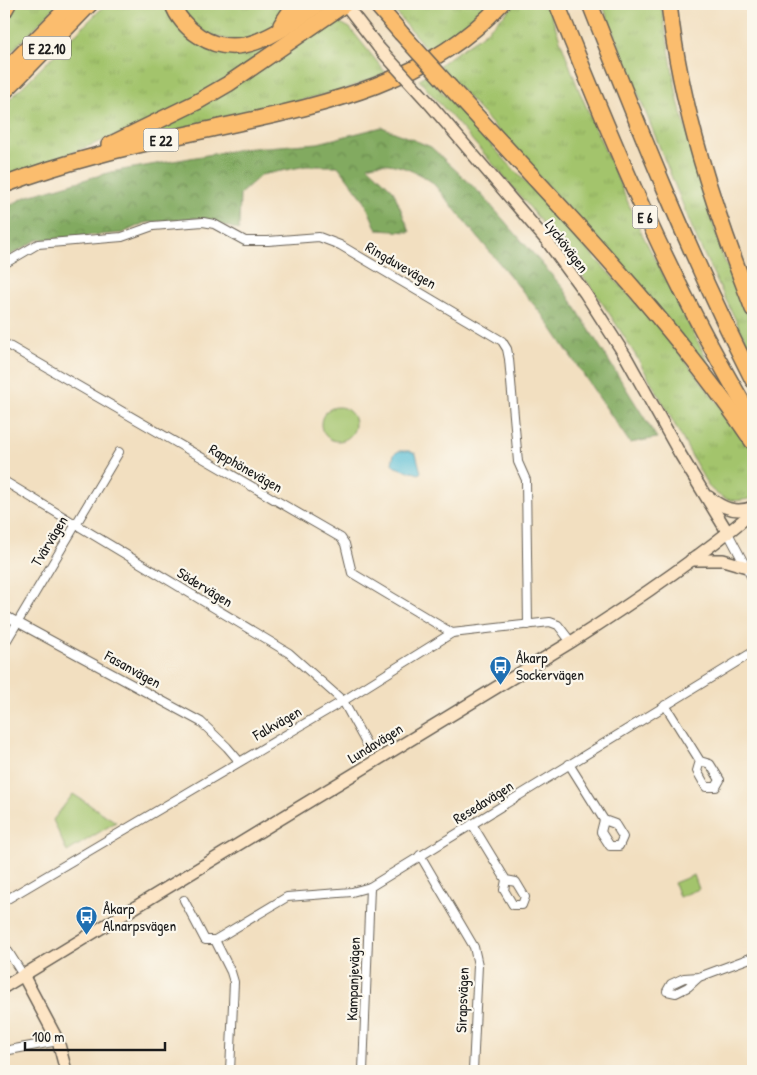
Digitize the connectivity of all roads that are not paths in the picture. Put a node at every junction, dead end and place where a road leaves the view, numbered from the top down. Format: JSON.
{"nodes":[{"id":1,"x":8,"y":4,"type":"edge"},
{"id":2,"x":71,"y":4,"type":"edge"},
{"id":3,"x":90,"y":4,"type":"edge"},
{"id":4,"x":173,"y":4,"type":"edge"},
{"id":5,"x":295,"y":4,"type":"edge"},
{"id":6,"x":319,"y":4,"type":"edge"},
{"id":7,"x":345,"y":4,"type":"edge"},
{"id":8,"x":376,"y":4,"type":"edge"},
{"id":9,"x":501,"y":4,"type":"edge"},
{"id":10,"x":557,"y":4,"type":"edge"},
{"id":11,"x":590,"y":4,"type":"edge"},
{"id":12,"x":669,"y":4,"type":"edge"},
{"id":13,"x":4,"y":11,"type":"edge"},
{"id":14,"x":275,"y":33,"type":"junction"},
{"id":15,"x":4,"y":72,"type":"edge"},
{"id":16,"x":4,"y":92,"type":"edge"},
{"id":17,"x":78,"y":159,"type":"junction"},
{"id":18,"x":4,"y":185,"type":"edge"},
{"id":19,"x":4,"y":264,"type":"edge"},
{"id":20,"x":753,"y":309,"type":"edge"},
{"id":21,"x":4,"y":343,"type":"edge"},
{"id":22,"x":753,"y":380,"type":"edge"},
{"id":23,"x":753,"y":420,"type":"edge"},
{"id":24,"x":753,"y":442,"type":"edge"},
{"id":25,"x":119,"y":452,"type":"dead end"},
{"id":26,"x":4,"y":481,"type":"edge"},
{"id":27,"x":697,"y":483,"type":"junction"},
{"id":28,"x":753,"y":507,"type":"edge"},
{"id":29,"x":753,"y":512,"type":"edge"},
{"id":30,"x":75,"y":524,"type":"junction"},
{"id":31,"x":728,"y":533,"type":"junction"},
{"id":32,"x":691,"y":560,"type":"junction"},
{"id":33,"x":747,"y":567,"type":"junction"},
{"id":34,"x":753,"y":580,"type":"edge"},
{"id":35,"x":4,"y":615,"type":"edge"},
{"id":36,"x":17,"y":622,"type":"junction"},
{"id":37,"x":528,"y":624,"type":"junction"},
{"id":38,"x":452,"y":633,"type":"junction"},
{"id":39,"x":571,"y":642,"type":"junction"},
{"id":40,"x":4,"y":645,"type":"edge"},
{"id":41,"x":753,"y":652,"type":"edge"},
{"id":42,"x":343,"y":701,"type":"junction"},
{"id":43,"x":665,"y":706,"type":"junction"},
{"id":44,"x":366,"y":743,"type":"dead end"},
{"id":45,"x":239,"y":761,"type":"junction"},
{"id":46,"x":700,"y":761,"type":"dead end"},
{"id":47,"x":569,"y":764,"type":"junction"},
{"id":48,"x":604,"y":820,"type":"dead end"},
{"id":49,"x":472,"y":824,"type":"junction"},
{"id":50,"x":420,"y":856,"type":"junction"},
{"id":51,"x":506,"y":880,"type":"dead end"},
{"id":52,"x":370,"y":887,"type":"junction"},
{"id":53,"x":184,"y":900,"type":"dead end"},
{"id":54,"x":4,"y":901,"type":"edge"},
{"id":55,"x":214,"y":940,"type":"junction"},
{"id":56,"x":4,"y":945,"type":"edge"},
{"id":57,"x":753,"y":957,"type":"edge"},
{"id":58,"x":23,"y":975,"type":"junction"},
{"id":59,"x":699,"y":978,"type":"dead end"},
{"id":60,"x":4,"y":987,"type":"edge"},
{"id":61,"x":58,"y":1041,"type":"junction"},
{"id":62,"x":4,"y":1051,"type":"edge"},
{"id":63,"x":66,"y":1071,"type":"edge"},
{"id":64,"x":230,"y":1071,"type":"edge"},
{"id":65,"x":363,"y":1071,"type":"edge"},
{"id":66,"x":473,"y":1071,"type":"edge"}],
"edges":[{"from":1,"to":13,"type":"highway"},
{"from":2,"to":15,"type":"highway","number":"E 22.10"},
{"from":3,"to":16,"type":"highway","number":"E 22.10"},
{"from":4,"to":14,"type":"highway"},
{"from":5,"to":14,"type":"highway"},
{"from":6,"to":14,"type":"highway"},
{"from":7,"to":17,"type":"highway"},
{"from":7,"to":27,"type":"main road","name":"Lyckövägen","bridge":true},
{"from":8,"to":24,"type":"highway","bridge":true},
{"from":9,"to":17,"type":"highway","number":"E 22"},
{"from":10,"to":23,"type":"highway","number":"E 6"},
{"from":11,"to":22,"type":"highway","number":"E 6"},
{"from":12,"to":20,"type":"highway"},
{"from":17,"to":18,"type":"highway","number":"E 22"},
{"from":19,"to":37,"type":"street","name":"Ringduvevägen"},
{"from":21,"to":38,"type":"street","name":"Rapphönevägen"},
{"from":25,"to":30,"type":"street","name":"Tvärvägen"},
{"from":26,"to":30,"type":"street","name":"Södervägen"},
{"from":27,"to":28,"type":"main road"},
{"from":27,"to":31,"type":"main road","name":"Lyckövägen"},
{"from":29,"to":31,"type":"main road","name":"Lundavägen"},
{"from":30,"to":36,"type":"street","name":"Tvärvägen"},
{"from":30,"to":42,"type":"street","name":"Södervägen"},
{"from":31,"to":32,"type":"main road","name":"Lundavägen"},
{"from":31,"to":33,"type":"street"},
{"from":32,"to":33,"type":"main road"},
{"from":32,"to":39,"type":"main road","name":"Lundavägen"},
{"from":33,"to":34,"type":"street"},
{"from":35,"to":36,"type":"street","name":"Fasanvägen"},
{"from":36,"to":40,"type":"street","name":"Tvärvägen"},
{"from":36,"to":45,"type":"street","name":"Fasanvägen"},
{"from":37,"to":38,"type":"street","name":"Falkvägen"},
{"from":37,"to":39,"type":"street","name":"Falkvägen"},
{"from":38,"to":42,"type":"street","name":"Falkvägen"},
{"from":39,"to":58,"type":"main road","name":"Lundavägen"},
{"from":41,"to":43,"type":"street","name":"Resedavägen"},
{"from":42,"to":44,"type":"street","name":"Södervägen"},
{"from":42,"to":45,"type":"street","name":"Falkvägen"},
{"from":43,"to":46,"type":"street"},
{"from":43,"to":47,"type":"street","name":"Resedavägen"},
{"from":45,"to":54,"type":"street","name":"Falkvägen"},
{"from":47,"to":48,"type":"street"},
{"from":47,"to":49,"type":"street","name":"Resedavägen"},
{"from":49,"to":50,"type":"street","name":"Resedavägen"},
{"from":49,"to":51,"type":"street"},
{"from":50,"to":52,"type":"street","name":"Resedavägen"},
{"from":50,"to":66,"type":"street","name":"Sirapsvägen"},
{"from":52,"to":55,"type":"street","name":"Resedavägen"},
{"from":52,"to":65,"type":"street","name":"Kampanjevägen"},
{"from":53,"to":55,"type":"street"},
{"from":55,"to":64,"type":"street"},
{"from":56,"to":58,"type":"street"},
{"from":57,"to":59,"type":"street"},
{"from":58,"to":60,"type":"main road","name":"Lundavägen"},
{"from":58,"to":61,"type":"main road"},
{"from":61,"to":62,"type":"street"},
{"from":61,"to":63,"type":"main road"}]}
